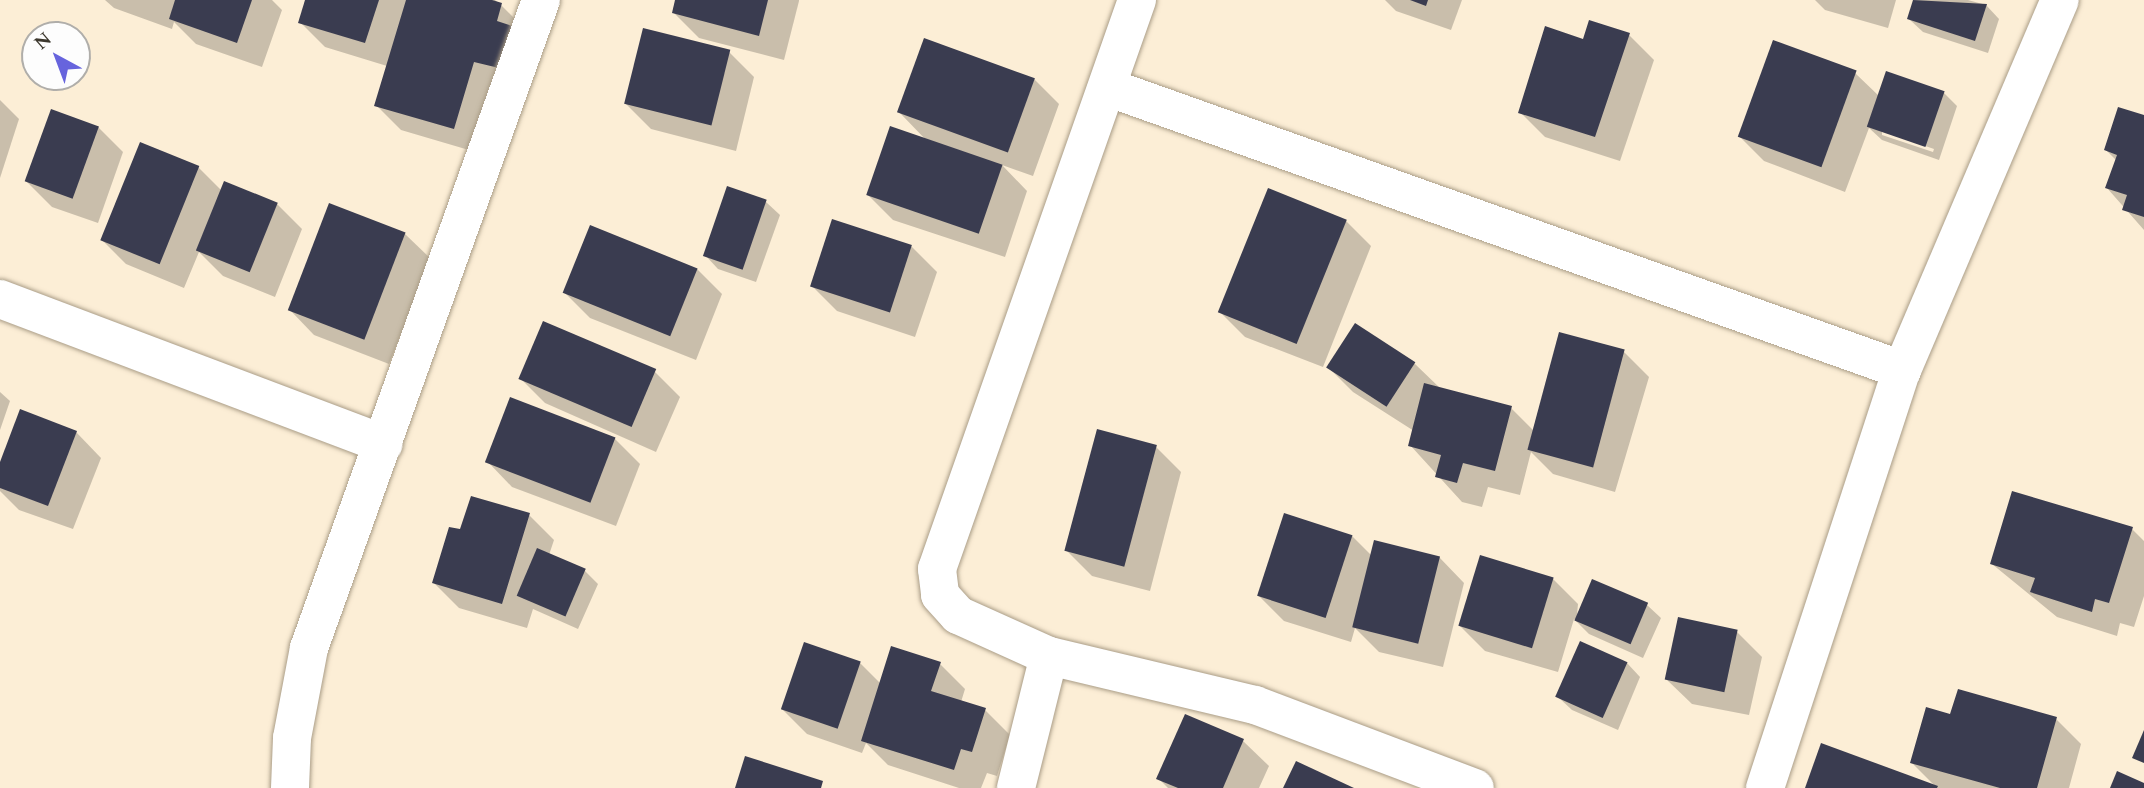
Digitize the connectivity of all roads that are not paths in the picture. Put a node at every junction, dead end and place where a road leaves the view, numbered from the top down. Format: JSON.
{"nodes":[{"id":1,"x":541,"y":0,"type":"edge"},
{"id":2,"x":1137,"y":0,"type":"edge"},
{"id":3,"x":2060,"y":0,"type":"edge"},
{"id":4,"x":1107,"y":88,"type":"junction"},
{"id":5,"x":0,"y":299,"type":"edge"},
{"id":6,"x":1902,"y":370,"type":"junction"},
{"id":7,"x":384,"y":444,"type":"junction"},
{"id":8,"x":1049,"y":656,"type":"junction"},
{"id":9,"x":290,"y":788,"type":"edge"},
{"id":10,"x":1016,"y":788,"type":"edge"},
{"id":11,"x":1475,"y":788,"type":"edge"},
{"id":12,"x":1765,"y":788,"type":"edge"}],
"edges":[{"from":1,"to":7,"type":"street"},
{"from":2,"to":4,"type":"street"},
{"from":3,"to":6,"type":"street"},
{"from":4,"to":6,"type":"street"},
{"from":4,"to":8,"type":"street"},
{"from":5,"to":7,"type":"street"},
{"from":6,"to":12,"type":"street"},
{"from":7,"to":9,"type":"street"},
{"from":8,"to":10,"type":"street"},
{"from":8,"to":11,"type":"street"}]}
